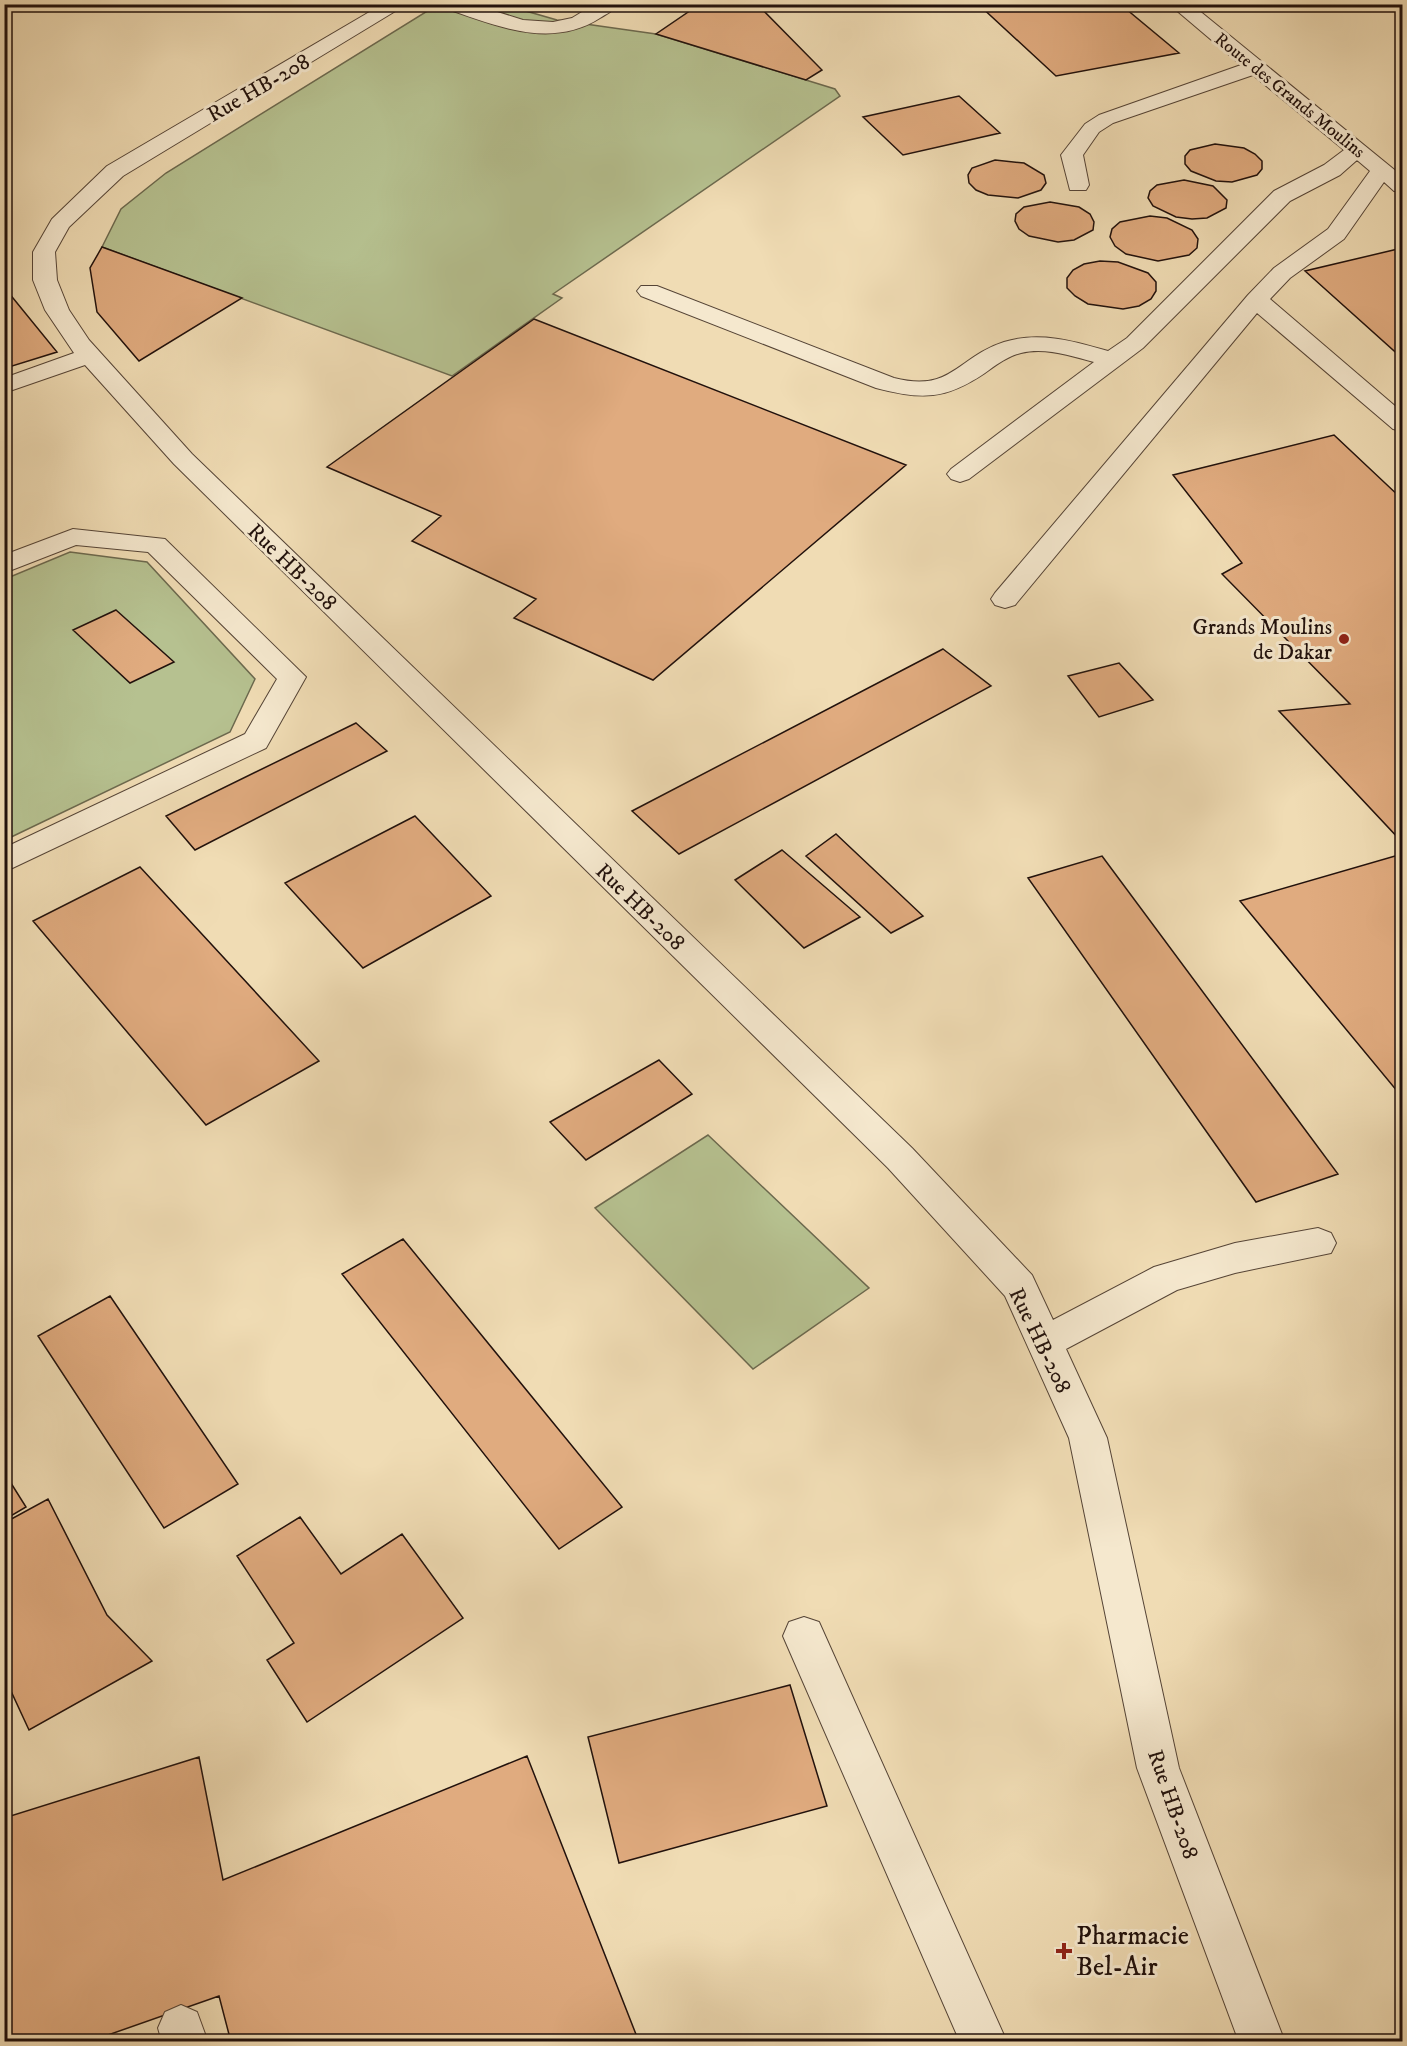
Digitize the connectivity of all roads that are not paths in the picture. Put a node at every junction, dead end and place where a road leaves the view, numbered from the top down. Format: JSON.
{"nodes":[{"id":1,"x":398,"y":4,"type":"edge"},
{"id":2,"x":450,"y":4,"type":"edge"},
{"id":3,"x":609,"y":4,"type":"edge"},
{"id":4,"x":1178,"y":4,"type":"edge"},
{"id":5,"x":1255,"y":67,"type":"junction"},
{"id":6,"x":1358,"y":150,"type":"junction"},
{"id":7,"x":1382,"y":170,"type":"junction"},
{"id":8,"x":1078,"y":185,"type":"dead end"},
{"id":9,"x":1402,"y":186,"type":"edge"},
{"id":10,"x":650,"y":291,"type":"dead end"},
{"id":11,"x":1256,"y":300,"type":"junction"},
{"id":12,"x":90,"y":355,"type":"junction"},
{"id":13,"x":1112,"y":360,"type":"junction"},
{"id":14,"x":4,"y":386,"type":"edge"},
{"id":15,"x":1402,"y":424,"type":"edge"},
{"id":16,"x":960,"y":474,"type":"dead end"},
{"id":17,"x":4,"y":565,"type":"edge"},
{"id":18,"x":1005,"y":599,"type":"dead end"},
{"id":19,"x":4,"y":861,"type":"edge"},
{"id":20,"x":1318,"y":1243,"type":"dead end"},
{"id":21,"x":1044,"y":1343,"type":"junction"},
{"id":22,"x":804,"y":1636,"type":"dead end"},
{"id":23,"x":984,"y":2042,"type":"edge"},
{"id":24,"x":1262,"y":2042,"type":"edge"}],
"edges":[{"from":1,"to":12,"type":"street","name":"Rue HB-208"},
{"from":2,"to":3,"type":"street"},
{"from":4,"to":5,"type":"street","name":"Route des Grands Moulins"},
{"from":5,"to":6,"type":"street","name":"Route des Grands Moulins"},
{"from":5,"to":8,"type":"street"},
{"from":6,"to":7,"type":"street","name":"Route des Grands Moulins"},
{"from":6,"to":13,"type":"street"},
{"from":7,"to":9,"type":"street","name":"Route des Grands Moulins"},
{"from":7,"to":11,"type":"street"},
{"from":10,"to":13,"type":"street"},
{"from":11,"to":15,"type":"street"},
{"from":11,"to":18,"type":"street"},
{"from":12,"to":14,"type":"street"},
{"from":12,"to":21,"type":"street","name":"Rue HB-208"},
{"from":13,"to":16,"type":"street"},
{"from":17,"to":19,"type":"street"},
{"from":20,"to":21,"type":"street"},
{"from":21,"to":24,"type":"street","name":"Rue HB-208"},
{"from":22,"to":23,"type":"street"}]}
